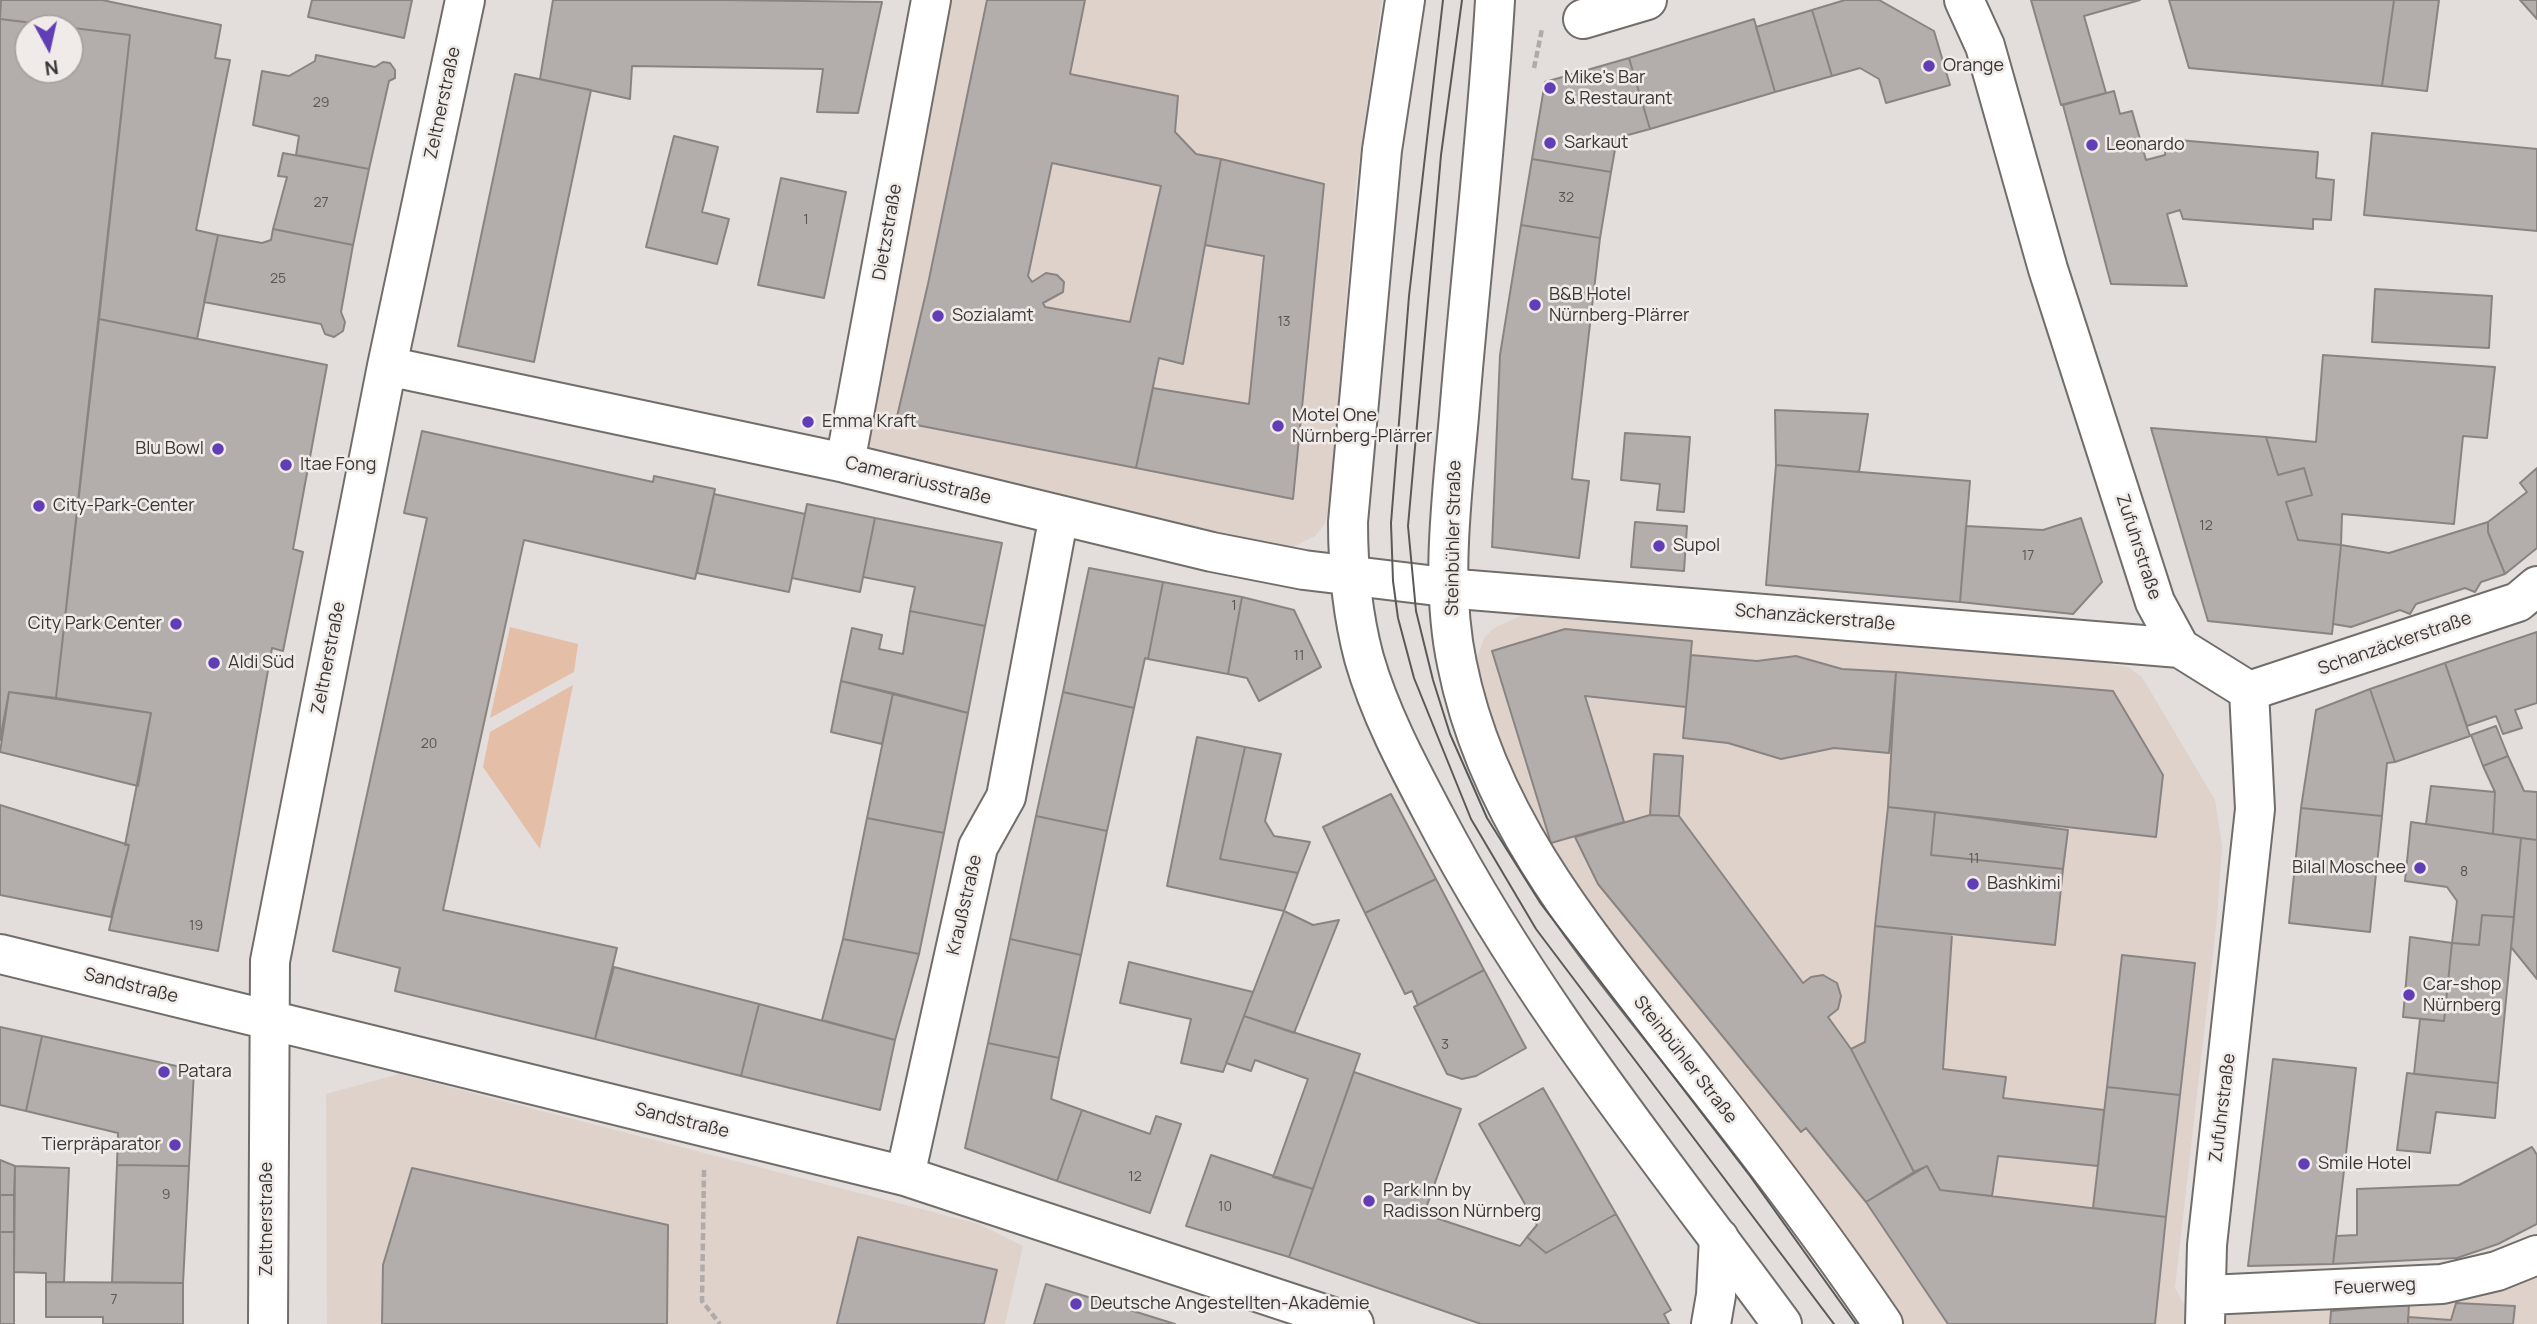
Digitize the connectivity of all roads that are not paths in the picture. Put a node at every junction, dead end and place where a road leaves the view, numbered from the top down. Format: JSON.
{"nodes":[{"id":1,"x":465,"y":0,"type":"edge"},
{"id":2,"x":930,"y":0,"type":"edge"},
{"id":3,"x":1405,"y":0,"type":"edge"},
{"id":4,"x":1495,"y":0,"type":"edge"},
{"id":5,"x":1647,"y":0,"type":"edge"},
{"id":6,"x":1964,"y":0,"type":"edge"},
{"id":7,"x":1583,"y":19,"type":"dead end"},
{"id":8,"x":387,"y":366,"type":"junction"},
{"id":9,"x":845,"y":463,"type":"junction"},
{"id":10,"x":1059,"y":515,"type":"junction"},
{"id":11,"x":1349,"y":576,"type":"junction"},
{"id":12,"x":2537,"y":586,"type":"edge"},
{"id":13,"x":1450,"y":587,"type":"junction"},
{"id":14,"x":2180,"y":648,"type":"junction"},
{"id":15,"x":2249,"y":691,"type":"junction"},
{"id":16,"x":0,"y":954,"type":"edge"},
{"id":17,"x":270,"y":1020,"type":"junction"},
{"id":18,"x":905,"y":1176,"type":"junction"},
{"id":19,"x":1718,"y":1238,"type":"junction"},
{"id":20,"x":2537,"y":1255,"type":"edge"},
{"id":21,"x":2206,"y":1310,"type":"edge"},
{"id":22,"x":268,"y":1324,"type":"edge"},
{"id":23,"x":1354,"y":1324,"type":"edge"},
{"id":24,"x":1711,"y":1324,"type":"edge"},
{"id":25,"x":1782,"y":1324,"type":"edge"},
{"id":26,"x":1883,"y":1324,"type":"edge"}],
"edges":[{"from":1,"to":8,"type":"street","name":"Zeltnerstraße"},
{"from":2,"to":9,"type":"street","name":"Dietzstraße"},
{"from":3,"to":11,"type":"street"},
{"from":4,"to":13,"type":"street","name":"Steinbühler Straße"},
{"from":5,"to":7,"type":"street"},
{"from":6,"to":14,"type":"street","name":"Zufuhrstraße"},
{"from":8,"to":9,"type":"street","name":"Camerariusstraße"},
{"from":8,"to":17,"type":"street","name":"Zeltnerstraße"},
{"from":9,"to":10,"type":"street","name":"Camerariusstraße"},
{"from":10,"to":11,"type":"street","name":"Camerariusstraße"},
{"from":10,"to":18,"type":"street","name":"Kraußstraße"},
{"from":11,"to":13,"type":"street","name":"Camerariusstraße"},
{"from":11,"to":19,"type":"street"},
{"from":12,"to":15,"type":"street","name":"Schanzäckerstraße"},
{"from":13,"to":14,"type":"street","name":"Schanzäckerstraße"},
{"from":13,"to":26,"type":"street","name":"Steinbühler Straße"},
{"from":14,"to":15,"type":"street","name":"Zufuhrstraße"},
{"from":15,"to":21,"type":"street","name":"Zufuhrstraße"},
{"from":16,"to":17,"type":"street","name":"Sandstraße"},
{"from":17,"to":18,"type":"street","name":"Sandstraße"},
{"from":17,"to":22,"type":"street","name":"Zeltnerstraße"},
{"from":18,"to":23,"type":"street","name":"Sandstraße"},
{"from":19,"to":24,"type":"street"},
{"from":19,"to":25,"type":"street"},
{"from":20,"to":21,"type":"street","name":"Feuerweg"}]}
